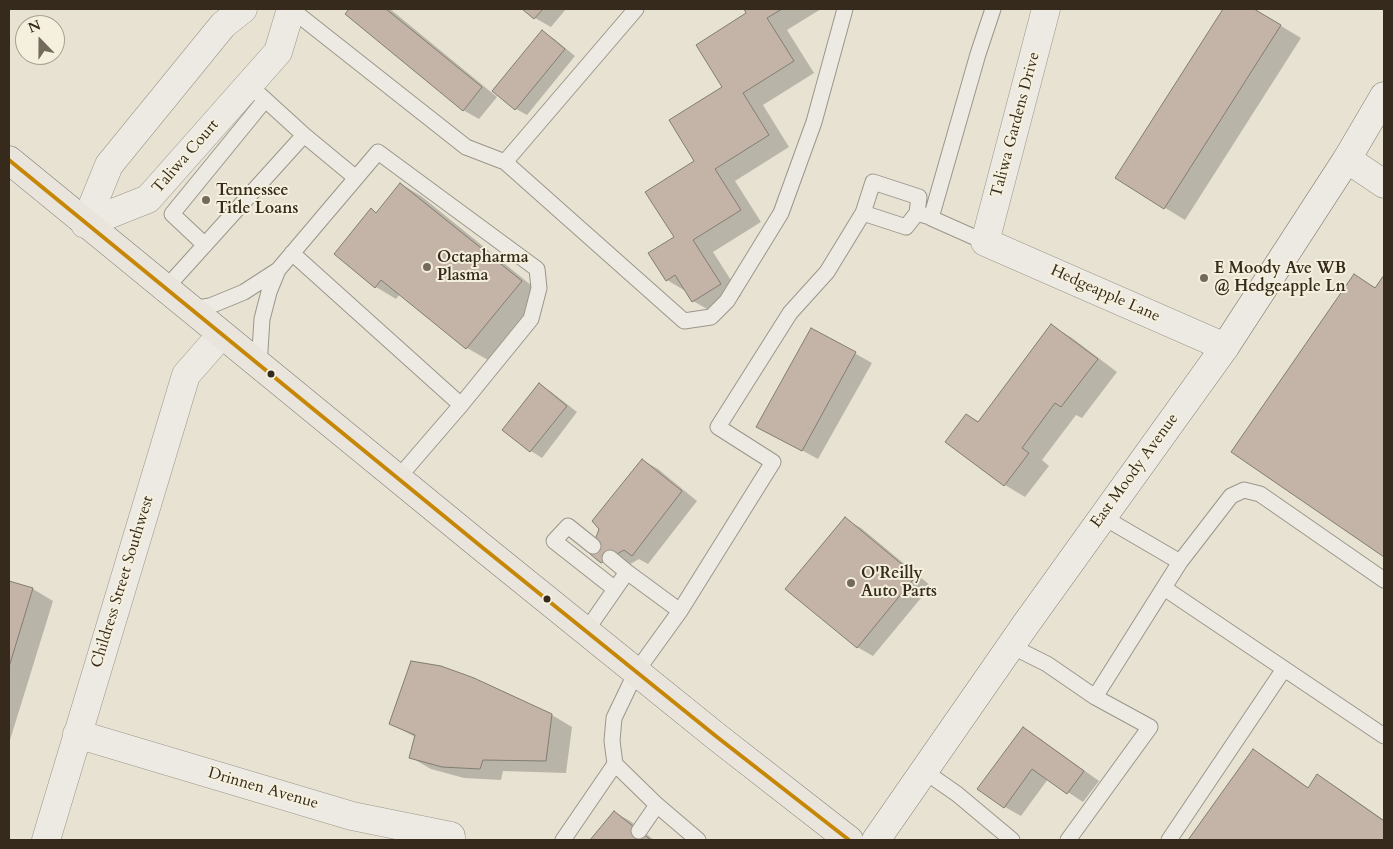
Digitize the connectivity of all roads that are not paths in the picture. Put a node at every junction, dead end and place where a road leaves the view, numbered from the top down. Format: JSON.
{"nodes":[{"id":1,"x":243,"y":9,"type":"edge"},
{"id":2,"x":291,"y":9,"type":"edge"},
{"id":3,"x":636,"y":9,"type":"edge"},
{"id":4,"x":845,"y":9,"type":"edge"},
{"id":5,"x":993,"y":9,"type":"edge"},
{"id":6,"x":1046,"y":9,"type":"edge"},
{"id":7,"x":257,"y":92,"type":"junction"},
{"id":8,"x":1384,"y":96,"type":"edge"},
{"id":9,"x":304,"y":134,"type":"junction"},
{"id":10,"x":1347,"y":159,"type":"junction"},
{"id":11,"x":9,"y":160,"type":"edge"},
{"id":12,"x":505,"y":162,"type":"junction"},
{"id":13,"x":356,"y":178,"type":"junction"},
{"id":14,"x":1384,"y":184,"type":"edge"},
{"id":15,"x":863,"y":212,"type":"junction"},
{"id":16,"x":924,"y":215,"type":"junction"},
{"id":17,"x":85,"y":224,"type":"junction"},
{"id":18,"x":985,"y":242,"type":"junction"},
{"id":19,"x":205,"y":245,"type":"junction"},
{"id":20,"x":292,"y":253,"type":"junction"},
{"id":21,"x":278,"y":270,"type":"junction"},
{"id":22,"x":165,"y":289,"type":"junction"},
{"id":23,"x":190,"y":309,"type":"junction"},
{"id":24,"x":221,"y":335,"type":"junction"},
{"id":25,"x":1225,"y":346,"type":"junction"},
{"id":26,"x":260,"y":366,"type":"junction"},
{"id":27,"x":461,"y":405,"type":"junction"},
{"id":28,"x":398,"y":478,"type":"junction"},
{"id":29,"x":1103,"y":517,"type":"junction"},
{"id":30,"x":593,"y":546,"type":"dead end"},
{"id":31,"x":610,"y":558,"type":"dead end"},
{"id":32,"x":1180,"y":562,"type":"junction"},
{"id":33,"x":627,"y":572,"type":"junction"},
{"id":34,"x":1384,"y":580,"type":"edge"},
{"id":35,"x":1164,"y":588,"type":"junction"},
{"id":36,"x":615,"y":589,"type":"junction"},
{"id":37,"x":680,"y":611,"type":"junction"},
{"id":38,"x":586,"y":631,"type":"junction"},
{"id":39,"x":1011,"y":646,"type":"junction"},
{"id":40,"x":1284,"y":670,"type":"junction"},
{"id":41,"x":636,"y":672,"type":"junction"},
{"id":42,"x":1095,"y":697,"type":"junction"},
{"id":43,"x":77,"y":734,"type":"junction"},
{"id":44,"x":1384,"y":736,"type":"edge"},
{"id":45,"x":615,"y":764,"type":"junction"},
{"id":46,"x":924,"y":771,"type":"junction"},
{"id":47,"x":657,"y":805,"type":"junction"},
{"id":48,"x":639,"y":831,"type":"dead end"},
{"id":49,"x":681,"y":835,"type":"edge"},
{"id":50,"x":451,"y":838,"type":"edge"},
{"id":51,"x":46,"y":840,"type":"edge"},
{"id":52,"x":563,"y":840,"type":"edge"},
{"id":53,"x":698,"y":840,"type":"edge"},
{"id":54,"x":849,"y":840,"type":"edge"},
{"id":55,"x":876,"y":840,"type":"edge"},
{"id":56,"x":1012,"y":840,"type":"edge"},
{"id":57,"x":1068,"y":840,"type":"edge"},
{"id":58,"x":1169,"y":840,"type":"edge"}],
"edges":[{"from":1,"to":17,"type":"street"},
{"from":2,"to":7,"type":"street","name":"Taliwa Court"},
{"from":2,"to":12,"type":"lane"},
{"from":3,"to":12,"type":"lane"},
{"from":4,"to":12,"type":"lane"},
{"from":5,"to":16,"type":"lane"},
{"from":6,"to":18,"type":"street","name":"Taliwa Gardens Drive"},
{"from":7,"to":9,"type":"lane"},
{"from":7,"to":17,"type":"street","name":"Taliwa Court"},
{"from":7,"to":19,"type":"lane"},
{"from":8,"to":10,"type":"street","name":"East Moody Avenue"},
{"from":9,"to":13,"type":"lane"},
{"from":9,"to":19,"type":"lane"},
{"from":10,"to":14,"type":"street"},
{"from":10,"to":25,"type":"street","name":"East Moody Avenue"},
{"from":11,"to":17,"type":"highway"},
{"from":13,"to":20,"type":"lane"},
{"from":13,"to":27,"type":"lane"},
{"from":15,"to":16,"type":"lane"},
{"from":15,"to":16,"type":"lane"},
{"from":15,"to":37,"type":"lane"},
{"from":16,"to":18,"type":"lane"},
{"from":17,"to":22,"type":"highway"},
{"from":18,"to":25,"type":"street","name":"Hedgeapple Lane"},
{"from":19,"to":22,"type":"lane"},
{"from":20,"to":21,"type":"lane"},
{"from":20,"to":27,"type":"lane"},
{"from":21,"to":23,"type":"lane"},
{"from":21,"to":26,"type":"lane"},
{"from":22,"to":23,"type":"highway"},
{"from":23,"to":24,"type":"highway"},
{"from":24,"to":26,"type":"highway"},
{"from":24,"to":43,"type":"street","name":"Childress Street Southwest"},
{"from":25,"to":29,"type":"street","name":"East Moody Avenue"},
{"from":26,"to":28,"type":"highway"},
{"from":27,"to":28,"type":"lane"},
{"from":28,"to":38,"type":"highway"},
{"from":29,"to":32,"type":"lane"},
{"from":29,"to":39,"type":"street","name":"East Moody Avenue"},
{"from":30,"to":36,"type":"lane"},
{"from":31,"to":33,"type":"lane"},
{"from":32,"to":34,"type":"lane"},
{"from":32,"to":35,"type":"lane"},
{"from":33,"to":36,"type":"lane"},
{"from":33,"to":37,"type":"lane"},
{"from":35,"to":40,"type":"lane"},
{"from":35,"to":42,"type":"lane"},
{"from":36,"to":38,"type":"lane"},
{"from":37,"to":41,"type":"lane"},
{"from":38,"to":41,"type":"highway"},
{"from":39,"to":42,"type":"lane"},
{"from":39,"to":46,"type":"street","name":"East Moody Avenue"},
{"from":40,"to":44,"type":"lane"},
{"from":40,"to":58,"type":"lane"},
{"from":41,"to":45,"type":"lane"},
{"from":41,"to":54,"type":"highway"},
{"from":42,"to":57,"type":"lane"},
{"from":43,"to":50,"type":"street","name":"Drinnen Avenue"},
{"from":43,"to":51,"type":"street","name":"Childress Street Southwest"},
{"from":45,"to":47,"type":"lane"},
{"from":45,"to":52,"type":"lane"},
{"from":46,"to":55,"type":"street","name":"East Moody Avenue"},
{"from":46,"to":56,"type":"lane"},
{"from":47,"to":48,"type":"lane"},
{"from":47,"to":49,"type":"lane"},
{"from":49,"to":53,"type":"lane"}]}
